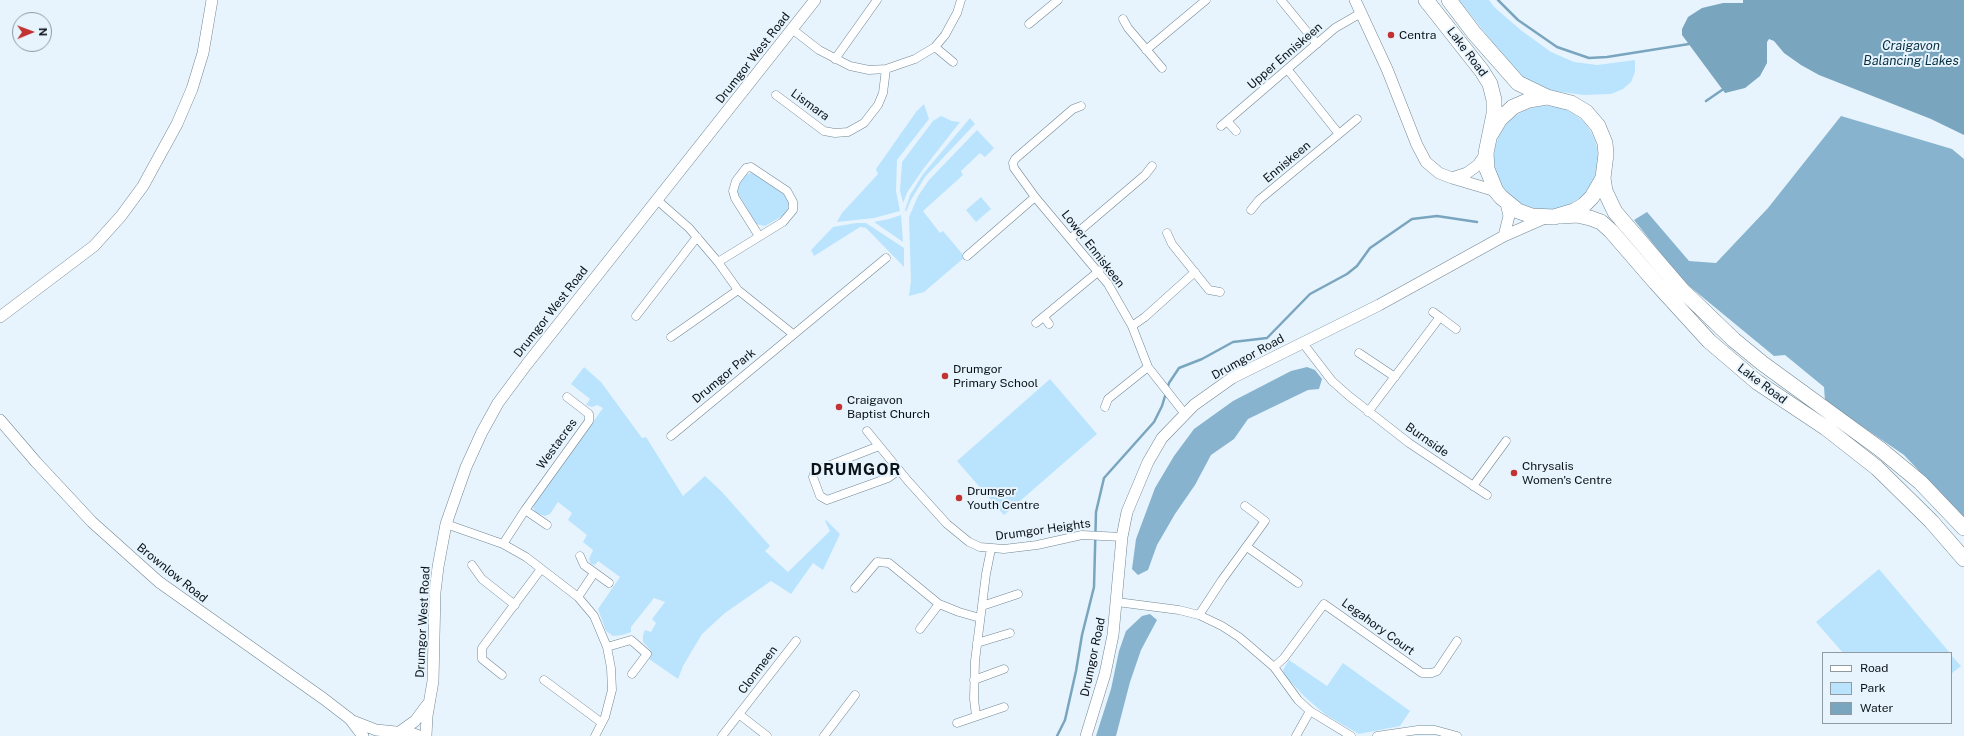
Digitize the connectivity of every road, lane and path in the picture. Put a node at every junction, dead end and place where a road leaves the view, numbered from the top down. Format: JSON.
{"nodes":[{"id":1,"x":212,"y":0,"type":"edge"},
{"id":2,"x":815,"y":0,"type":"edge"},
{"id":3,"x":877,"y":0,"type":"edge"},
{"id":4,"x":961,"y":0,"type":"edge"},
{"id":5,"x":1058,"y":0,"type":"edge"},
{"id":6,"x":1206,"y":0,"type":"edge"},
{"id":7,"x":1281,"y":0,"type":"edge"},
{"id":8,"x":1356,"y":0,"type":"edge"},
{"id":9,"x":1426,"y":0,"type":"edge"},
{"id":10,"x":1449,"y":0,"type":"edge"},
{"id":11,"x":1361,"y":13,"type":"junction"},
{"id":12,"x":1123,"y":19,"type":"dead end"},
{"id":13,"x":1029,"y":24,"type":"dead end"},
{"id":14,"x":792,"y":29,"type":"junction"},
{"id":15,"x":1317,"y":44,"type":"junction"},
{"id":16,"x":935,"y":47,"type":"junction"},
{"id":17,"x":1146,"y":50,"type":"junction"},
{"id":18,"x":835,"y":59,"type":"junction"},
{"id":19,"x":953,"y":62,"type":"dead end"},
{"id":20,"x":1162,"y":68,"type":"dead end"},
{"id":21,"x":886,"y":69,"type":"junction"},
{"id":22,"x":1288,"y":70,"type":"junction"},
{"id":23,"x":776,"y":95,"type":"dead end"},
{"id":24,"x":1547,"y":97,"type":"junction"},
{"id":25,"x":1081,"y":106,"type":"dead end"},
{"id":26,"x":1357,"y":119,"type":"dead end"},
{"id":27,"x":1227,"y":121,"type":"junction"},
{"id":28,"x":1221,"y":126,"type":"dead end"},
{"id":29,"x":1236,"y":131,"type":"dead end"},
{"id":30,"x":1339,"y":134,"type":"junction"},
{"id":31,"x":1491,"y":134,"type":"junction"},
{"id":32,"x":1486,"y":153,"type":"junction"},
{"id":33,"x":1152,"y":166,"type":"dead end"},
{"id":34,"x":1452,"y":178,"type":"junction"},
{"id":35,"x":1603,"y":178,"type":"junction"},
{"id":36,"x":1496,"y":191,"type":"junction"},
{"id":37,"x":1035,"y":197,"type":"junction"},
{"id":38,"x":657,"y":200,"type":"junction"},
{"id":39,"x":1506,"y":203,"type":"junction"},
{"id":40,"x":1251,"y":210,"type":"dead end"},
{"id":41,"x":1562,"y":216,"type":"junction"},
{"id":42,"x":1546,"y":218,"type":"junction"},
{"id":43,"x":1167,"y":233,"type":"dead end"},
{"id":44,"x":759,"y":236,"type":"junction"},
{"id":45,"x":1504,"y":236,"type":"junction"},
{"id":46,"x":697,"y":237,"type":"junction"},
{"id":47,"x":1071,"y":238,"type":"junction"},
{"id":48,"x":967,"y":256,"type":"dead end"},
{"id":49,"x":886,"y":258,"type":"dead end"},
{"id":50,"x":718,"y":262,"type":"junction"},
{"id":51,"x":1098,"y":271,"type":"junction"},
{"id":52,"x":1194,"y":272,"type":"junction"},
{"id":53,"x":738,"y":290,"type":"junction"},
{"id":54,"x":1220,"y":292,"type":"dead end"},
{"id":55,"x":1433,"y":312,"type":"dead end"},
{"id":56,"x":636,"y":316,"type":"dead end"},
{"id":57,"x":0,"y":317,"type":"edge"},
{"id":58,"x":1440,"y":317,"type":"junction"},
{"id":59,"x":1044,"y":318,"type":"junction"},
{"id":60,"x":1036,"y":323,"type":"dead end"},
{"id":61,"x":1049,"y":324,"type":"dead end"},
{"id":62,"x":1132,"y":326,"type":"junction"},
{"id":63,"x":1456,"y":329,"type":"dead end"},
{"id":64,"x":793,"y":334,"type":"junction"},
{"id":65,"x":671,"y":337,"type":"dead end"},
{"id":66,"x":1302,"y":342,"type":"junction"},
{"id":67,"x":1359,"y":353,"type":"dead end"},
{"id":68,"x":1148,"y":367,"type":"junction"},
{"id":69,"x":1395,"y":377,"type":"junction"},
{"id":70,"x":567,"y":397,"type":"dead end"},
{"id":71,"x":1105,"y":407,"type":"dead end"},
{"id":72,"x":1368,"y":412,"type":"junction"},
{"id":73,"x":1185,"y":414,"type":"junction"},
{"id":74,"x":0,"y":420,"type":"edge"},
{"id":75,"x":867,"y":431,"type":"dead end"},
{"id":76,"x":671,"y":436,"type":"dead end"},
{"id":77,"x":1506,"y":441,"type":"dead end"},
{"id":78,"x":879,"y":446,"type":"junction"},
{"id":79,"x":899,"y":470,"type":"junction"},
{"id":80,"x":1473,"y":486,"type":"junction"},
{"id":81,"x":1487,"y":495,"type":"dead end"},
{"id":82,"x":1245,"y":506,"type":"dead end"},
{"id":83,"x":525,"y":510,"type":"junction"},
{"id":84,"x":446,"y":524,"type":"junction"},
{"id":85,"x":548,"y":525,"type":"dead end"},
{"id":86,"x":1964,"y":528,"type":"edge"},
{"id":87,"x":1122,"y":537,"type":"junction"},
{"id":88,"x":502,"y":544,"type":"junction"},
{"id":89,"x":1247,"y":547,"type":"junction"},
{"id":90,"x":991,"y":549,"type":"junction"},
{"id":91,"x":580,"y":556,"type":"dead end"},
{"id":92,"x":1964,"y":559,"type":"edge"},
{"id":93,"x":472,"y":565,"type":"dead end"},
{"id":94,"x":541,"y":570,"type":"junction"},
{"id":95,"x":594,"y":573,"type":"junction"},
{"id":96,"x":609,"y":583,"type":"dead end"},
{"id":97,"x":1298,"y":583,"type":"dead end"},
{"id":98,"x":855,"y":588,"type":"dead end"},
{"id":99,"x":1018,"y":594,"type":"dead end"},
{"id":100,"x":578,"y":597,"type":"junction"},
{"id":101,"x":1117,"y":602,"type":"junction"},
{"id":102,"x":939,"y":604,"type":"junction"},
{"id":103,"x":515,"y":605,"type":"junction"},
{"id":104,"x":982,"y":606,"type":"junction"},
{"id":105,"x":1199,"y":615,"type":"junction"},
{"id":106,"x":980,"y":618,"type":"junction"},
{"id":107,"x":920,"y":629,"type":"dead end"},
{"id":108,"x":1010,"y":633,"type":"dead end"},
{"id":109,"x":796,"y":641,"type":"dead end"},
{"id":110,"x":1457,"y":641,"type":"dead end"},
{"id":111,"x":977,"y":643,"type":"junction"},
{"id":112,"x":607,"y":647,"type":"junction"},
{"id":113,"x":1274,"y":667,"type":"junction"},
{"id":114,"x":1004,"y":669,"type":"dead end"},
{"id":115,"x":632,"y":674,"type":"dead end"},
{"id":116,"x":502,"y":675,"type":"dead end"},
{"id":117,"x":544,"y":680,"type":"dead end"},
{"id":118,"x":974,"y":680,"type":"junction"},
{"id":119,"x":431,"y":695,"type":"junction"},
{"id":120,"x":855,"y":695,"type":"dead end"},
{"id":121,"x":1004,"y":707,"type":"dead end"},
{"id":122,"x":1310,"y":711,"type":"junction"},
{"id":123,"x":740,"y":715,"type":"junction"},
{"id":124,"x":976,"y":716,"type":"junction"},
{"id":125,"x":350,"y":720,"type":"junction"},
{"id":126,"x":602,"y":723,"type":"junction"},
{"id":127,"x":957,"y":723,"type":"dead end"},
{"id":128,"x":394,"y":733,"type":"edge"},
{"id":129,"x":363,"y":736,"type":"edge"},
{"id":130,"x":419,"y":736,"type":"edge"},
{"id":131,"x":426,"y":736,"type":"edge"},
{"id":132,"x":595,"y":736,"type":"edge"},
{"id":133,"x":722,"y":736,"type":"edge"},
{"id":134,"x":767,"y":736,"type":"edge"},
{"id":135,"x":824,"y":736,"type":"edge"},
{"id":136,"x":1086,"y":736,"type":"edge"},
{"id":137,"x":1296,"y":736,"type":"edge"},
{"id":138,"x":1351,"y":736,"type":"edge"},
{"id":139,"x":1377,"y":736,"type":"edge"},
{"id":140,"x":1457,"y":736,"type":"edge"}],
"edges":[{"from":1,"to":57,"type":"street"},
{"from":2,"to":14,"type":"street","name":"Drumgor West Road"},
{"from":3,"to":18,"type":"street"},
{"from":4,"to":16,"type":"street"},
{"from":5,"to":13,"type":"street"},
{"from":6,"to":17,"type":"street"},
{"from":7,"to":15,"type":"street"},
{"from":8,"to":11,"type":"street"},
{"from":9,"to":31,"type":"highway","name":"Lake Road"},
{"from":10,"to":24,"type":"highway","name":"Lake Road"},
{"from":11,"to":15,"type":"street","name":"Upper Enniskeen"},
{"from":11,"to":34,"type":"street"},
{"from":12,"to":17,"type":"street"},
{"from":14,"to":18,"type":"street"},
{"from":14,"to":38,"type":"street","name":"Drumgor West Road"},
{"from":15,"to":22,"type":"street","name":"Upper Enniskeen"},
{"from":16,"to":19,"type":"street"},
{"from":16,"to":21,"type":"street"},
{"from":17,"to":20,"type":"street"},
{"from":18,"to":21,"type":"street"},
{"from":21,"to":23,"type":"street","name":"Lismara"},
{"from":22,"to":27,"type":"street","name":"Upper Enniskeen"},
{"from":22,"to":30,"type":"street"},
{"from":24,"to":31,"type":"highway"},
{"from":24,"to":35,"type":"highway"},
{"from":25,"to":37,"type":"street","name":"Lower Enniskeen"},
{"from":26,"to":30,"type":"street","name":"Enniskeen"},
{"from":27,"to":28,"type":"street","name":"Upper Enniskeen"},
{"from":27,"to":29,"type":"street"},
{"from":30,"to":40,"type":"street","name":"Enniskeen"},
{"from":31,"to":32,"type":"highway"},
{"from":32,"to":34,"type":"street"},
{"from":32,"to":36,"type":"highway"},
{"from":33,"to":47,"type":"street"},
{"from":34,"to":36,"type":"street"},
{"from":35,"to":41,"type":"highway"},
{"from":35,"to":86,"type":"highway","name":"Lake Road"},
{"from":36,"to":39,"type":"highway"},
{"from":37,"to":47,"type":"street","name":"Lower Enniskeen"},
{"from":37,"to":48,"type":"street"},
{"from":38,"to":46,"type":"street"},
{"from":38,"to":84,"type":"street","name":"Drumgor West Road"},
{"from":39,"to":42,"type":"highway"},
{"from":39,"to":45,"type":"street"},
{"from":41,"to":42,"type":"highway"},
{"from":41,"to":92,"type":"highway","name":"Lake Road"},
{"from":42,"to":45,"type":"street","name":"Drumgor Road"},
{"from":43,"to":52,"type":"street"},
{"from":44,"to":44,"type":"street"},
{"from":44,"to":50,"type":"street"},
{"from":45,"to":66,"type":"street","name":"Drumgor Road"},
{"from":46,"to":50,"type":"street"},
{"from":46,"to":56,"type":"street"},
{"from":47,"to":51,"type":"street","name":"Lower Enniskeen"},
{"from":49,"to":64,"type":"street","name":"Drumgor Park"},
{"from":50,"to":53,"type":"street"},
{"from":51,"to":59,"type":"street"},
{"from":51,"to":62,"type":"street","name":"Lower Enniskeen"},
{"from":52,"to":54,"type":"street"},
{"from":52,"to":62,"type":"street"},
{"from":53,"to":64,"type":"street"},
{"from":53,"to":65,"type":"street"},
{"from":55,"to":58,"type":"street"},
{"from":58,"to":63,"type":"street"},
{"from":58,"to":69,"type":"street"},
{"from":59,"to":60,"type":"street"},
{"from":59,"to":61,"type":"street"},
{"from":62,"to":68,"type":"street","name":"Lower Enniskeen"},
{"from":64,"to":76,"type":"street","name":"Drumgor Park"},
{"from":66,"to":72,"type":"street","name":"Burnside"},
{"from":66,"to":73,"type":"street","name":"Drumgor Road"},
{"from":67,"to":69,"type":"street"},
{"from":68,"to":71,"type":"street"},
{"from":68,"to":73,"type":"street","name":"Lower Enniskeen"},
{"from":69,"to":72,"type":"street"},
{"from":70,"to":83,"type":"street","name":"Westacres"},
{"from":72,"to":80,"type":"street","name":"Burnside"},
{"from":73,"to":87,"type":"street","name":"Drumgor Road"},
{"from":74,"to":125,"type":"street","name":"Brownlow Road"},
{"from":75,"to":78,"type":"street","name":"Drumgor Heights"},
{"from":77,"to":80,"type":"street"},
{"from":78,"to":79,"type":"street","name":"Drumgor Heights"},
{"from":78,"to":79,"type":"street"},
{"from":79,"to":90,"type":"street","name":"Drumgor Heights"},
{"from":80,"to":81,"type":"street","name":"Burnside"},
{"from":82,"to":89,"type":"street"},
{"from":83,"to":85,"type":"street"},
{"from":83,"to":88,"type":"street","name":"Westacres"},
{"from":84,"to":88,"type":"street"},
{"from":84,"to":119,"type":"street","name":"Drumgor West Road"},
{"from":87,"to":90,"type":"street","name":"Drumgor Heights"},
{"from":87,"to":101,"type":"street","name":"Drumgor Road"},
{"from":88,"to":94,"type":"street"},
{"from":89,"to":97,"type":"street"},
{"from":89,"to":105,"type":"street"},
{"from":90,"to":104,"type":"street","name":"Drumgor Heights"},
{"from":91,"to":95,"type":"street"},
{"from":93,"to":103,"type":"street"},
{"from":94,"to":100,"type":"street"},
{"from":94,"to":103,"type":"street"},
{"from":95,"to":96,"type":"street"},
{"from":95,"to":100,"type":"street"},
{"from":98,"to":102,"type":"street"},
{"from":99,"to":104,"type":"street"},
{"from":100,"to":112,"type":"street"},
{"from":101,"to":105,"type":"street"},
{"from":101,"to":136,"type":"street","name":"Drumgor Road"},
{"from":102,"to":106,"type":"street"},
{"from":102,"to":107,"type":"street"},
{"from":103,"to":116,"type":"street"},
{"from":104,"to":106,"type":"street","name":"Drumgor Heights"},
{"from":105,"to":113,"type":"street"},
{"from":106,"to":111,"type":"street","name":"Drumgor Heights"},
{"from":108,"to":111,"type":"street"},
{"from":109,"to":123,"type":"street","name":"Clonmeen"},
{"from":110,"to":113,"type":"street","name":"Legahory Court"},
{"from":111,"to":118,"type":"street","name":"Drumgor Heights"},
{"from":112,"to":115,"type":"street"},
{"from":112,"to":126,"type":"street"},
{"from":113,"to":122,"type":"street"},
{"from":114,"to":118,"type":"street"},
{"from":117,"to":126,"type":"street"},
{"from":118,"to":124,"type":"street","name":"Drumgor Heights"},
{"from":119,"to":128,"type":"street","name":"Drumgor West Road"},
{"from":119,"to":131,"type":"street","name":"Drumgor West Road"},
{"from":120,"to":135,"type":"street"},
{"from":121,"to":124,"type":"street"},
{"from":122,"to":137,"type":"street"},
{"from":122,"to":138,"type":"street"},
{"from":123,"to":133,"type":"street","name":"Clonmeen"},
{"from":123,"to":134,"type":"street"},
{"from":124,"to":127,"type":"street"},
{"from":125,"to":128,"type":"street","name":"Brownlow Road"},
{"from":125,"to":129,"type":"street","name":"Brownlow Road"},
{"from":126,"to":132,"type":"street"},
{"from":128,"to":130,"type":"street","name":"Brownlow Road"},
{"from":139,"to":140,"type":"street"}]}
